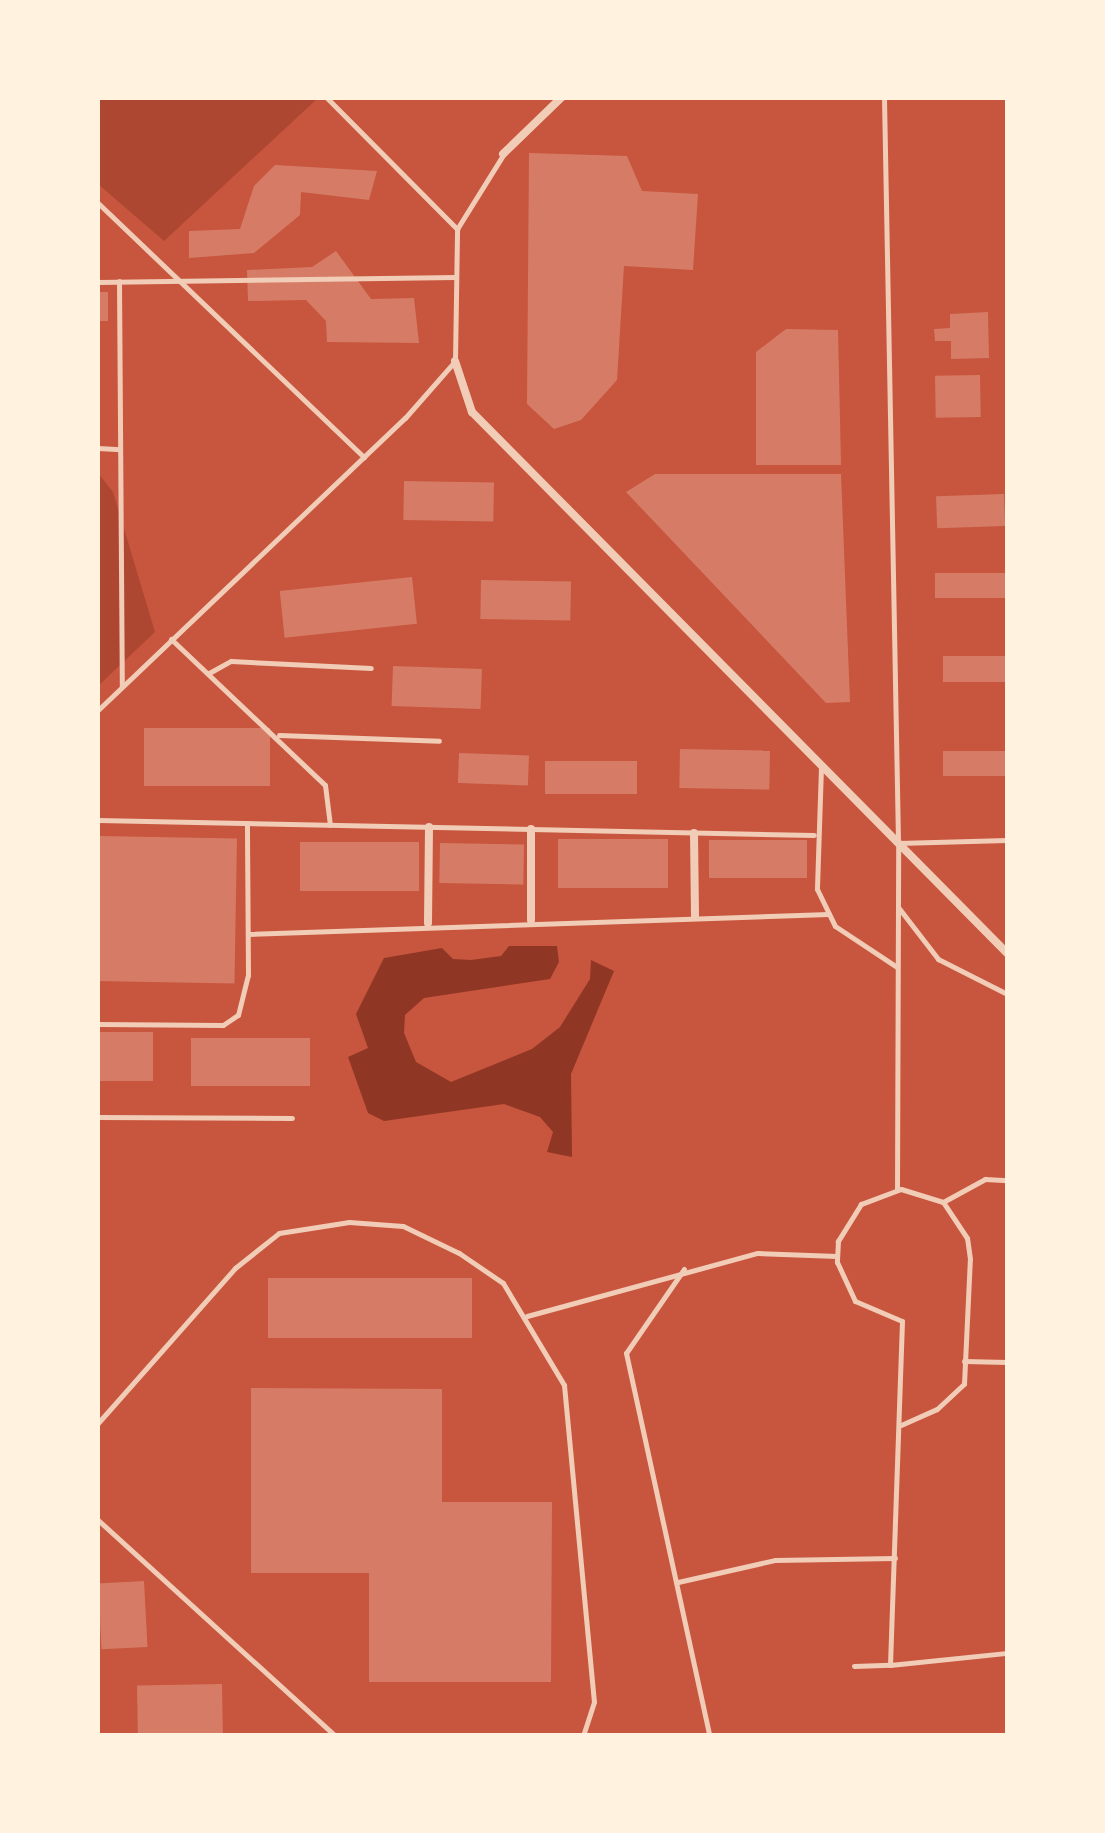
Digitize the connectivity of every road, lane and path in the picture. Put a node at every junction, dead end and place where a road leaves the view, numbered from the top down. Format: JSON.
{"nodes":[{"id":1,"x":327,"y":98,"type":"edge"},
{"id":2,"x":561,"y":98,"type":"edge"},
{"id":3,"x":884,"y":98,"type":"edge"},
{"id":4,"x":503,"y":154,"type":"joint"},
{"id":5,"x":98,"y":203,"type":"edge"},
{"id":6,"x":457,"y":229,"type":"junction"},
{"id":7,"x":456,"y":277,"type":"junction"},
{"id":8,"x":119,"y":281,"type":"junction"},
{"id":9,"x":174,"y":281,"type":"junction"},
{"id":10,"x":98,"y":282,"type":"edge"},
{"id":11,"x":455,"y":361,"type":"junction"},
{"id":12,"x":98,"y":448,"type":"edge"},
{"id":13,"x":120,"y":449,"type":"junction"},
{"id":14,"x":364,"y":457,"type":"junction"},
{"id":15,"x":171,"y":639,"type":"junction"},
{"id":16,"x":371,"y":668,"type":"dead end"},
{"id":17,"x":209,"y":673,"type":"junction"},
{"id":18,"x":122,"y":687,"type":"junction"},
{"id":19,"x":98,"y":710,"type":"edge"},
{"id":20,"x":278,"y":735,"type":"junction"},
{"id":21,"x":439,"y":741,"type":"dead end"},
{"id":22,"x":822,"y":766,"type":"junction"},
{"id":23,"x":98,"y":820,"type":"edge"},
{"id":24,"x":247,"y":823,"type":"junction"},
{"id":25,"x":330,"y":825,"type":"junction"},
{"id":26,"x":429,"y":827,"type":"junction"},
{"id":27,"x":531,"y":829,"type":"junction"},
{"id":28,"x":694,"y":833,"type":"junction"},
{"id":29,"x":814,"y":835,"type":"junction"},
{"id":30,"x":1007,"y":840,"type":"edge"},
{"id":31,"x":898,"y":843,"type":"junction"},
{"id":32,"x":897,"y":906,"type":"junction"},
{"id":33,"x":829,"y":914,"type":"junction"},
{"id":34,"x":695,"y":916,"type":"junction"},
{"id":35,"x":531,"y":920,"type":"junction"},
{"id":36,"x":428,"y":923,"type":"junction"},
{"id":37,"x":248,"y":934,"type":"junction"},
{"id":38,"x":1007,"y":953,"type":"edge"},
{"id":39,"x":897,"y":967,"type":"junction"},
{"id":40,"x":1007,"y":994,"type":"edge"},
{"id":41,"x":98,"y":1024,"type":"edge"},
{"id":42,"x":98,"y":1117,"type":"edge"},
{"id":43,"x":292,"y":1118,"type":"dead end"},
{"id":44,"x":1007,"y":1180,"type":"edge"},
{"id":45,"x":897,"y":1190,"type":"junction"},
{"id":46,"x":943,"y":1202,"type":"junction"},
{"id":47,"x":837,"y":1256,"type":"junction"},
{"id":48,"x":684,"y":1269,"type":"junction"},
{"id":49,"x":527,"y":1316,"type":"junction"},
{"id":50,"x":964,"y":1361,"type":"junction"},
{"id":51,"x":1007,"y":1362,"type":"edge"},
{"id":52,"x":98,"y":1423,"type":"edge"},
{"id":53,"x":901,"y":1425,"type":"junction"},
{"id":54,"x":98,"y":1520,"type":"edge"},
{"id":55,"x":895,"y":1558,"type":"junction"},
{"id":56,"x":678,"y":1582,"type":"junction"},
{"id":57,"x":1007,"y":1653,"type":"edge"},
{"id":58,"x":890,"y":1665,"type":"junction"},
{"id":59,"x":854,"y":1666,"type":"dead end"},
{"id":60,"x":334,"y":1735,"type":"edge"},
{"id":61,"x":583,"y":1735,"type":"edge"},
{"id":62,"x":709,"y":1735,"type":"edge"}],
"edges":[{"from":1,"to":6,"type":"lane"},
{"from":2,"to":4,"type":"street"},
{"from":3,"to":31,"type":"lane"},
{"from":4,"to":6,"type":"lane"},
{"from":5,"to":9,"type":"lane"},
{"from":6,"to":7,"type":"lane"},
{"from":7,"to":9,"type":"lane"},
{"from":7,"to":11,"type":"lane"},
{"from":8,"to":9,"type":"lane"},
{"from":8,"to":10,"type":"lane"},
{"from":8,"to":13,"type":"lane"},
{"from":9,"to":14,"type":"lane"},
{"from":11,"to":14,"type":"lane"},
{"from":11,"to":22,"type":"street"},
{"from":12,"to":13,"type":"lane"},
{"from":13,"to":18,"type":"lane"},
{"from":14,"to":15,"type":"lane"},
{"from":15,"to":17,"type":"lane"},
{"from":15,"to":18,"type":"lane"},
{"from":16,"to":17,"type":"lane"},
{"from":17,"to":20,"type":"lane"},
{"from":18,"to":19,"type":"lane"},
{"from":20,"to":21,"type":"lane"},
{"from":20,"to":25,"type":"lane"},
{"from":22,"to":29,"type":"lane"},
{"from":22,"to":31,"type":"street"},
{"from":23,"to":24,"type":"lane"},
{"from":24,"to":25,"type":"lane"},
{"from":24,"to":37,"type":"lane"},
{"from":25,"to":26,"type":"lane"},
{"from":26,"to":27,"type":"lane"},
{"from":26,"to":36,"type":"street"},
{"from":27,"to":28,"type":"lane"},
{"from":27,"to":35,"type":"street"},
{"from":28,"to":29,"type":"lane"},
{"from":28,"to":34,"type":"street"},
{"from":29,"to":33,"type":"lane"},
{"from":30,"to":31,"type":"lane"},
{"from":31,"to":32,"type":"lane"},
{"from":31,"to":38,"type":"street"},
{"from":32,"to":39,"type":"lane"},
{"from":32,"to":40,"type":"lane"},
{"from":33,"to":34,"type":"lane"},
{"from":33,"to":39,"type":"lane"},
{"from":34,"to":35,"type":"lane"},
{"from":35,"to":36,"type":"lane"},
{"from":36,"to":37,"type":"lane"},
{"from":37,"to":41,"type":"lane"},
{"from":39,"to":45,"type":"lane"},
{"from":42,"to":43,"type":"lane"},
{"from":44,"to":46,"type":"lane"},
{"from":45,"to":46,"type":"lane"},
{"from":45,"to":47,"type":"lane"},
{"from":46,"to":50,"type":"lane"},
{"from":47,"to":48,"type":"lane"},
{"from":47,"to":53,"type":"lane"},
{"from":48,"to":49,"type":"lane"},
{"from":48,"to":56,"type":"lane"},
{"from":49,"to":52,"type":"lane"},
{"from":49,"to":61,"type":"lane"},
{"from":50,"to":51,"type":"lane"},
{"from":50,"to":53,"type":"lane"},
{"from":53,"to":55,"type":"lane"},
{"from":54,"to":60,"type":"lane"},
{"from":55,"to":56,"type":"lane"},
{"from":55,"to":58,"type":"lane"},
{"from":56,"to":62,"type":"lane"},
{"from":57,"to":58,"type":"lane"},
{"from":58,"to":59,"type":"lane"}]}
